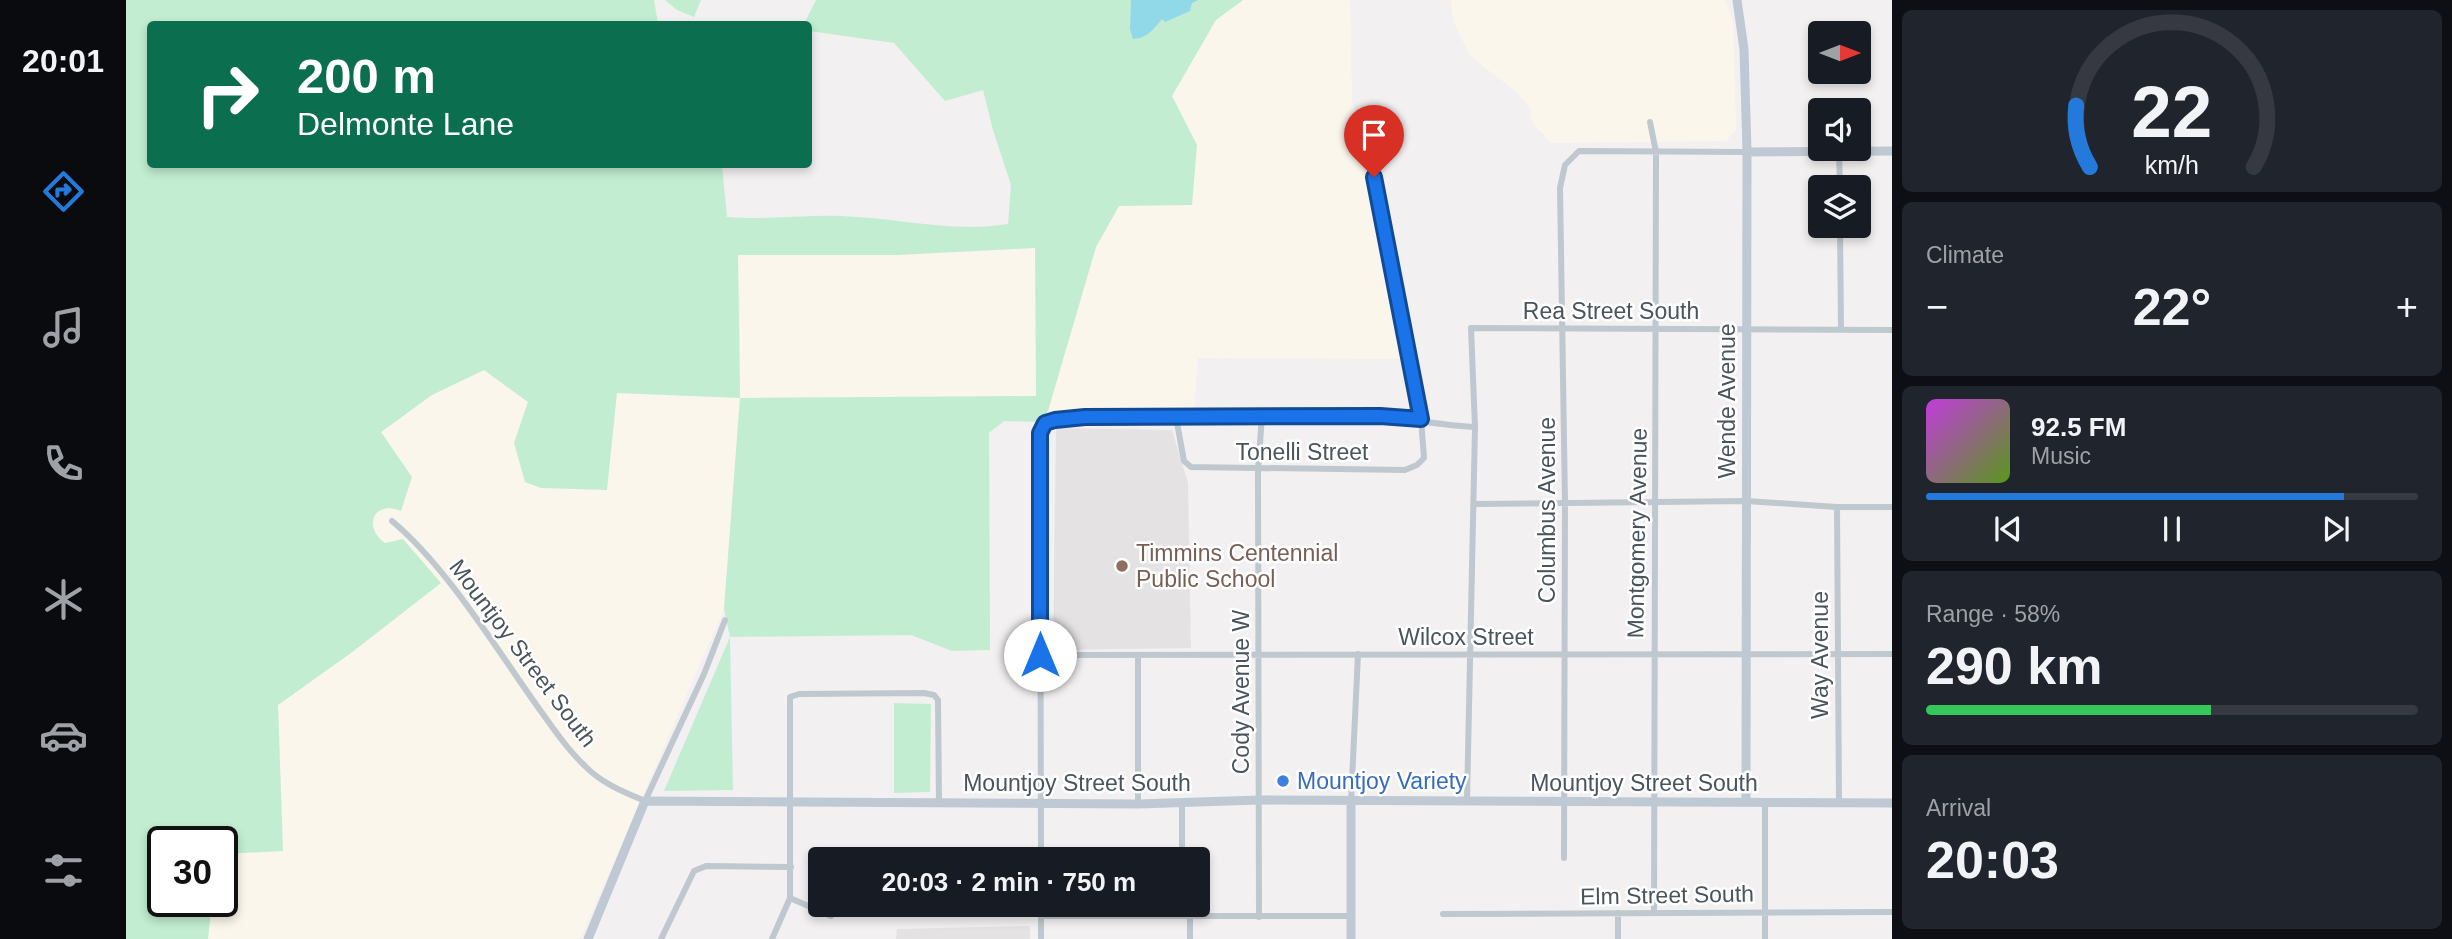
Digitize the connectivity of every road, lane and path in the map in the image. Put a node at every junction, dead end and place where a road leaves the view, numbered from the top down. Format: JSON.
{"nodes":[{"id":1,"x":1737,"y":0,"type":"edge"},
{"id":2,"x":1650,"y":122,"type":"dead end"},
{"id":3,"x":1808,"y":151,"type":"edge"},
{"id":4,"x":1871,"y":151,"type":"edge"},
{"id":5,"x":1892,"y":151,"type":"edge"},
{"id":6,"x":1656,"y":152,"type":"junction"},
{"id":7,"x":1746,"y":152,"type":"junction"},
{"id":8,"x":1374,"y":177,"type":"dead end"},
{"id":9,"x":1840,"y":238,"type":"edge"},
{"id":10,"x":1656,"y":328,"type":"junction"},
{"id":11,"x":1563,"y":329,"type":"junction"},
{"id":12,"x":1747,"y":329,"type":"junction"},
{"id":13,"x":1841,"y":330,"type":"junction"},
{"id":14,"x":1892,"y":330,"type":"edge"},
{"id":15,"x":1262,"y":416,"type":"junction"},
{"id":16,"x":1176,"y":417,"type":"junction"},
{"id":17,"x":1421,"y":419,"type":"junction"},
{"id":18,"x":1475,"y":428,"type":"junction"},
{"id":19,"x":1258,"y":470,"type":"junction"},
{"id":20,"x":1746,"y":501,"type":"junction"},
{"id":21,"x":1655,"y":502,"type":"junction"},
{"id":22,"x":1565,"y":503,"type":"junction"},
{"id":23,"x":1474,"y":504,"type":"junction"},
{"id":24,"x":1892,"y":506,"type":"edge"},
{"id":25,"x":1837,"y":507,"type":"junction"},
{"id":26,"x":392,"y":521,"type":"dead end"},
{"id":27,"x":725,"y":620,"type":"dead end"},
{"id":28,"x":1258,"y":654,"type":"junction"},
{"id":29,"x":1358,"y":654,"type":"junction"},
{"id":30,"x":1469,"y":654,"type":"junction"},
{"id":31,"x":1565,"y":654,"type":"junction"},
{"id":32,"x":1653,"y":654,"type":"junction"},
{"id":33,"x":1748,"y":654,"type":"junction"},
{"id":34,"x":1838,"y":654,"type":"junction"},
{"id":35,"x":1892,"y":654,"type":"edge"},
{"id":36,"x":1040,"y":655,"type":"junction"},
{"id":37,"x":1139,"y":655,"type":"junction"},
{"id":38,"x":1259,"y":800,"type":"junction"},
{"id":39,"x":645,"y":801,"type":"junction"},
{"id":40,"x":1467,"y":801,"type":"junction"},
{"id":41,"x":791,"y":802,"type":"junction"},
{"id":42,"x":1351,"y":802,"type":"junction"},
{"id":43,"x":1563,"y":802,"type":"junction"},
{"id":44,"x":1746,"y":802,"type":"junction"},
{"id":45,"x":1765,"y":802,"type":"junction"},
{"id":46,"x":939,"y":803,"type":"junction"},
{"id":47,"x":1041,"y":803,"type":"junction"},
{"id":48,"x":1182,"y":803,"type":"junction"},
{"id":49,"x":1654,"y":803,"type":"junction"},
{"id":50,"x":1839,"y":803,"type":"junction"},
{"id":51,"x":1892,"y":803,"type":"edge"},
{"id":52,"x":1138,"y":804,"type":"junction"},
{"id":53,"x":1041,"y":847,"type":"edge"},
{"id":54,"x":1182,"y":847,"type":"edge"},
{"id":55,"x":1563,"y":858,"type":"dead end"},
{"id":56,"x":791,"y":867,"type":"junction"},
{"id":57,"x":790,"y":898,"type":"junction"},
{"id":58,"x":808,"y":906,"type":"edge"},
{"id":59,"x":1764,"y":912,"type":"junction"},
{"id":60,"x":1892,"y":912,"type":"edge"},
{"id":61,"x":1618,"y":913,"type":"junction"},
{"id":62,"x":1654,"y":913,"type":"junction"},
{"id":63,"x":1443,"y":914,"type":"dead end"},
{"id":64,"x":1210,"y":916,"type":"edge"},
{"id":65,"x":1351,"y":916,"type":"junction"},
{"id":66,"x":1041,"y":917,"type":"edge"},
{"id":67,"x":1191,"y":917,"type":"edge"},
{"id":68,"x":1259,"y":917,"type":"junction"},
{"id":69,"x":588,"y":939,"type":"edge"},
{"id":70,"x":661,"y":939,"type":"edge"},
{"id":71,"x":772,"y":939,"type":"edge"},
{"id":72,"x":1041,"y":939,"type":"edge"},
{"id":73,"x":1190,"y":939,"type":"edge"},
{"id":74,"x":1351,"y":939,"type":"edge"},
{"id":75,"x":1618,"y":939,"type":"edge"},
{"id":76,"x":1765,"y":939,"type":"edge"}],
"edges":[{"from":1,"to":7,"type":"street","name":"Wende Avenue"},
{"from":2,"to":6,"type":"street","name":"Montgomery Avenue"},
{"from":3,"to":7,"type":"street"},
{"from":4,"to":5,"type":"street"},
{"from":6,"to":7,"type":"street","name":"Columbus Avenue"},
{"from":6,"to":10,"type":"street","name":"Montgomery Avenue"},
{"from":6,"to":11,"type":"street","name":"Columbus Avenue"},
{"from":7,"to":12,"type":"street","name":"Wende Avenue"},
{"from":8,"to":17,"type":"street"},
{"from":9,"to":13,"type":"street"},
{"from":10,"to":11,"type":"street","name":"Rea Street South"},
{"from":10,"to":12,"type":"street","name":"Rea Street South"},
{"from":10,"to":21,"type":"street","name":"Montgomery Avenue"},
{"from":11,"to":18,"type":"street","name":"Rea Street South"},
{"from":11,"to":22,"type":"street","name":"Columbus Avenue"},
{"from":12,"to":13,"type":"street","name":"Rea Street South"},
{"from":12,"to":20,"type":"street","name":"Wende Avenue"},
{"from":13,"to":14,"type":"street","name":"Rea Street South"},
{"from":15,"to":16,"type":"street"},
{"from":15,"to":17,"type":"street"},
{"from":15,"to":19,"type":"street","name":"Cody Avenue W"},
{"from":16,"to":19,"type":"street","name":"Tonelli Street"},
{"from":16,"to":36,"type":"street"},
{"from":17,"to":18,"type":"street"},
{"from":17,"to":19,"type":"street","name":"Tonelli Street"},
{"from":18,"to":23,"type":"street"},
{"from":19,"to":28,"type":"street","name":"Cody Avenue W"},
{"from":20,"to":21,"type":"street"},
{"from":20,"to":25,"type":"street"},
{"from":20,"to":33,"type":"street","name":"Wende Avenue"},
{"from":21,"to":22,"type":"street"},
{"from":21,"to":32,"type":"street","name":"Montgomery Avenue"},
{"from":22,"to":23,"type":"street"},
{"from":22,"to":31,"type":"street","name":"Columbus Avenue"},
{"from":23,"to":30,"type":"street"},
{"from":24,"to":25,"type":"street"},
{"from":25,"to":34,"type":"street","name":"Way Avenue"},
{"from":26,"to":39,"type":"street","name":"Mountjoy Street South"},
{"from":27,"to":39,"type":"street"},
{"from":28,"to":29,"type":"street","name":"Wilcox Street"},
{"from":28,"to":37,"type":"street","name":"Wilcox Street"},
{"from":28,"to":38,"type":"street","name":"Cody Avenue W"},
{"from":29,"to":30,"type":"street","name":"Wilcox Street"},
{"from":29,"to":42,"type":"street"},
{"from":30,"to":31,"type":"street","name":"Wilcox Street"},
{"from":30,"to":40,"type":"street"},
{"from":31,"to":32,"type":"street","name":"Wilcox Street"},
{"from":31,"to":43,"type":"street","name":"Columbus Avenue"},
{"from":32,"to":33,"type":"street","name":"Wilcox Street"},
{"from":32,"to":49,"type":"street","name":"Montgomery Avenue"},
{"from":33,"to":34,"type":"street","name":"Wilcox Street"},
{"from":33,"to":44,"type":"street","name":"Wende Avenue"},
{"from":34,"to":35,"type":"street","name":"Wilcox Street"},
{"from":34,"to":50,"type":"street","name":"Way Avenue"},
{"from":36,"to":37,"type":"street","name":"Wilcox Street"},
{"from":36,"to":47,"type":"street"},
{"from":37,"to":52,"type":"street"},
{"from":38,"to":42,"type":"street","name":"Mountjoy Street South"},
{"from":38,"to":48,"type":"street","name":"Mountjoy Street South"},
{"from":38,"to":68,"type":"street","name":"Cody Avenue W"},
{"from":39,"to":41,"type":"street","name":"Mountjoy Street South"},
{"from":39,"to":69,"type":"street"},
{"from":40,"to":42,"type":"street","name":"Mountjoy Street South"},
{"from":40,"to":43,"type":"street","name":"Mountjoy Street South"},
{"from":41,"to":46,"type":"street","name":"Mountjoy Street South"},
{"from":41,"to":46,"type":"street"},
{"from":41,"to":56,"type":"street"},
{"from":42,"to":65,"type":"street"},
{"from":43,"to":49,"type":"street","name":"Mountjoy Street South"},
{"from":43,"to":55,"type":"street","name":"Columbus Avenue"},
{"from":44,"to":45,"type":"street","name":"Mountjoy Street South"},
{"from":44,"to":49,"type":"street","name":"Mountjoy Street South"},
{"from":45,"to":50,"type":"street","name":"Mountjoy Street South"},
{"from":45,"to":59,"type":"street"},
{"from":46,"to":47,"type":"street","name":"Mountjoy Street South"},
{"from":47,"to":52,"type":"street","name":"Mountjoy Street South"},
{"from":47,"to":53,"type":"street"},
{"from":48,"to":52,"type":"street","name":"Mountjoy Street South"},
{"from":48,"to":54,"type":"street"},
{"from":49,"to":62,"type":"street","name":"Montgomery Avenue"},
{"from":50,"to":51,"type":"street","name":"Mountjoy Street South"},
{"from":56,"to":57,"type":"street"},
{"from":56,"to":70,"type":"street"},
{"from":57,"to":58,"type":"street"},
{"from":57,"to":71,"type":"street"},
{"from":59,"to":60,"type":"street","name":"Elm Street South"},
{"from":59,"to":62,"type":"street","name":"Elm Street South"},
{"from":59,"to":76,"type":"street"},
{"from":61,"to":62,"type":"street","name":"Elm Street South"},
{"from":61,"to":63,"type":"street","name":"Elm Street South"},
{"from":61,"to":75,"type":"street"},
{"from":64,"to":68,"type":"street"},
{"from":65,"to":68,"type":"street"},
{"from":65,"to":74,"type":"street"},
{"from":66,"to":72,"type":"street"},
{"from":67,"to":73,"type":"street"}]}
